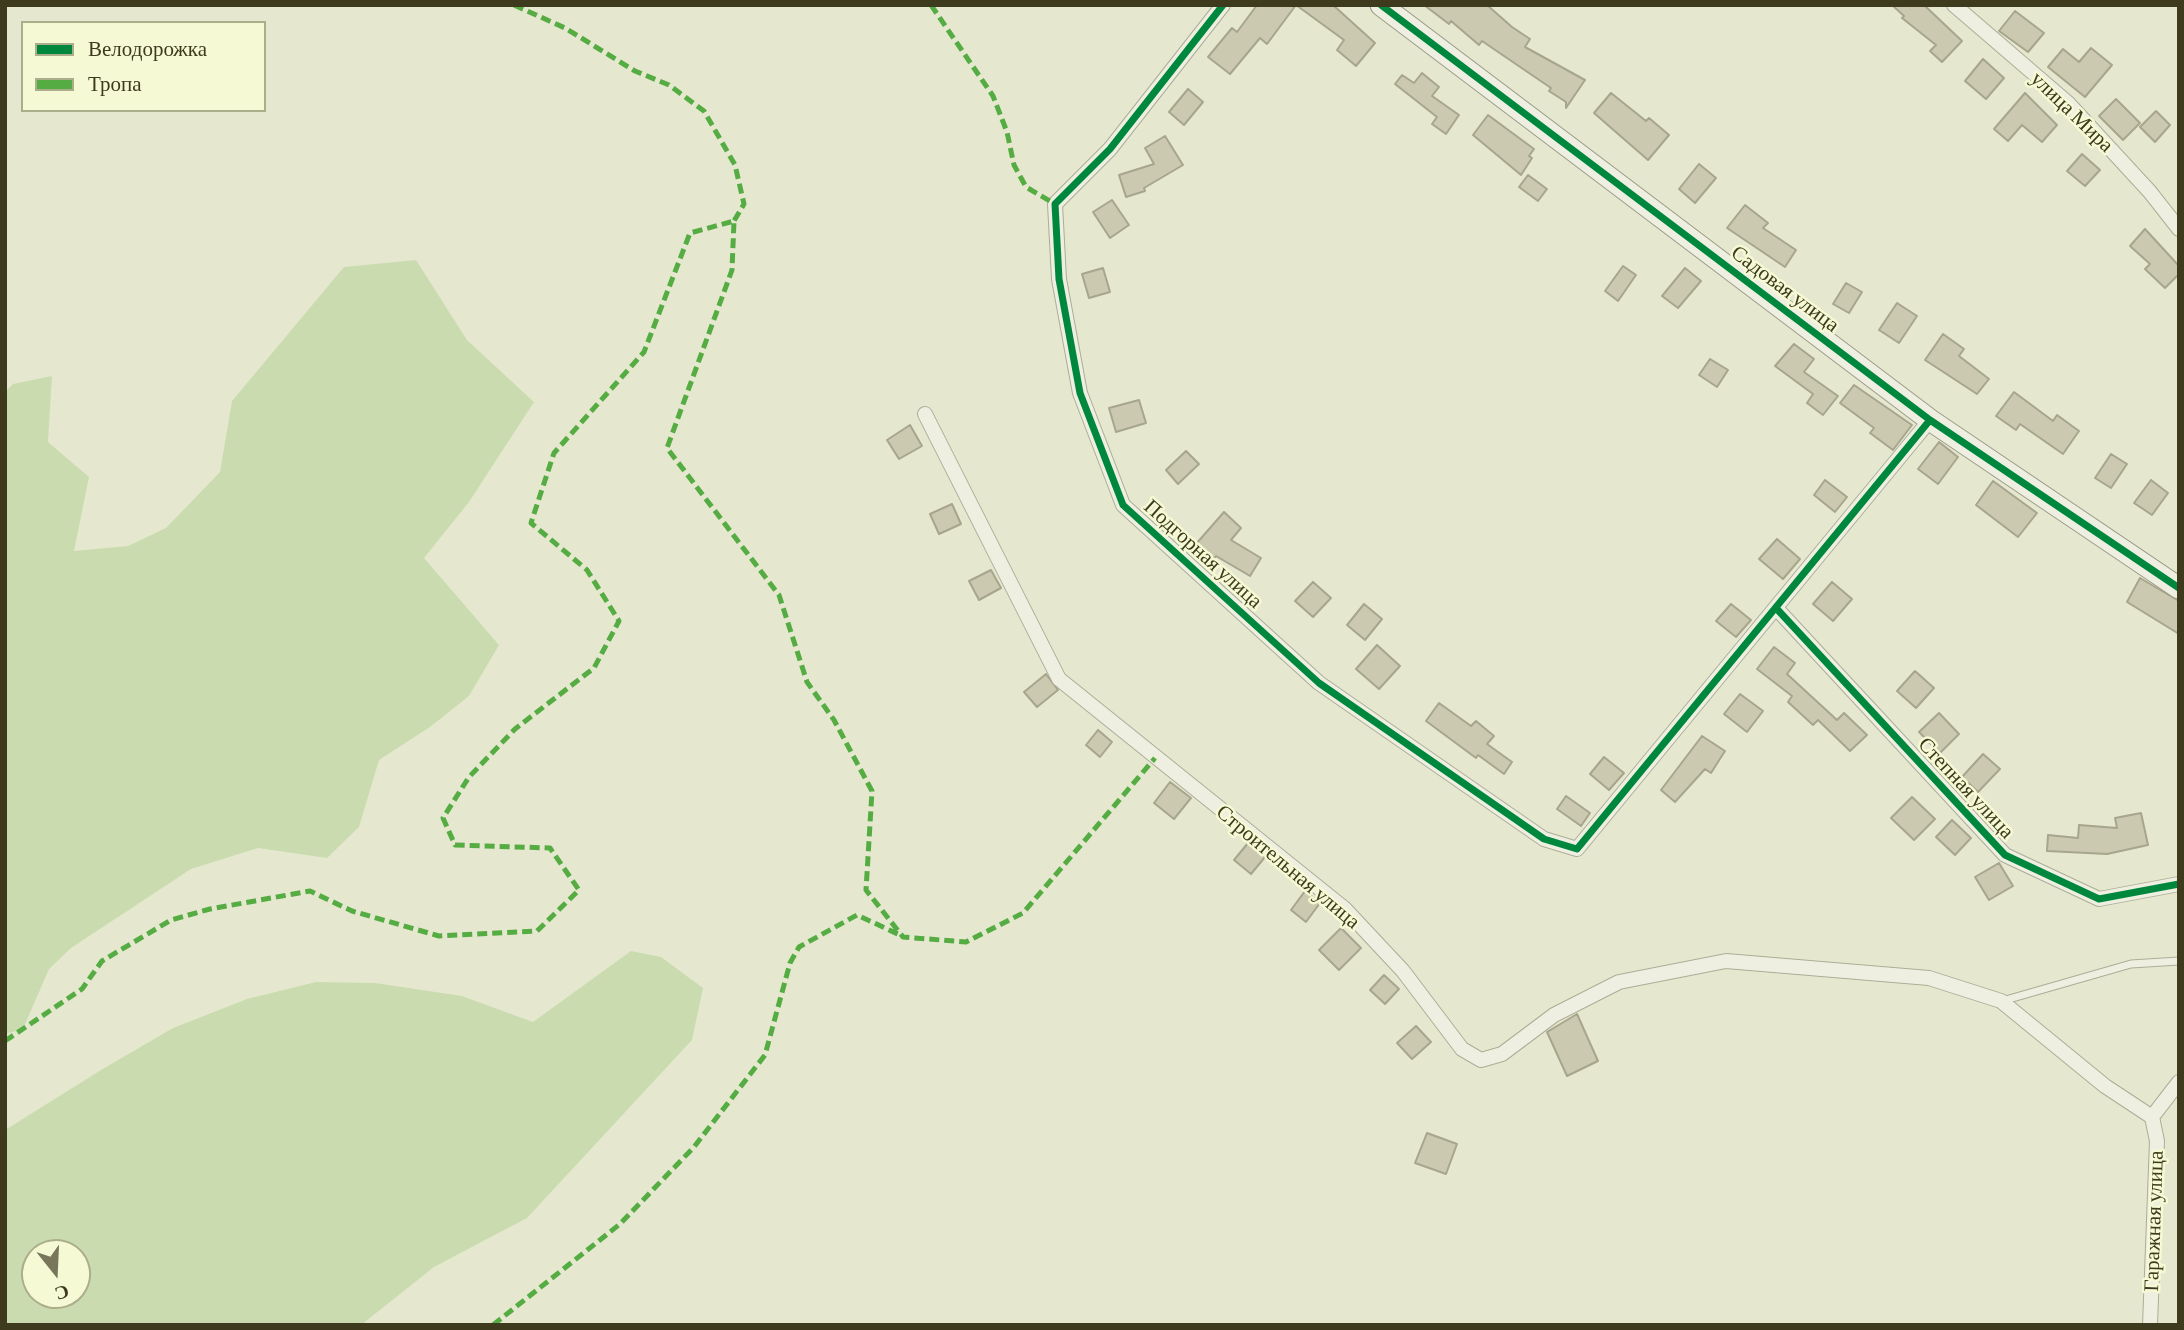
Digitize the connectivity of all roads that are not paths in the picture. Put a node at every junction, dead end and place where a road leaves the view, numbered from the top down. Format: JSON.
{"nodes":[{"id":1,"x":1223,"y":5,"type":"edge"},
{"id":2,"x":1381,"y":5,"type":"edge"},
{"id":3,"x":1954,"y":5,"type":"edge"},
{"id":4,"x":2179,"y":229,"type":"edge"},
{"id":5,"x":925,"y":414,"type":"dead end"},
{"id":6,"x":1930,"y":420,"type":"junction"},
{"id":7,"x":2179,"y":587,"type":"edge"},
{"id":8,"x":1776,"y":608,"type":"junction"},
{"id":9,"x":2179,"y":884,"type":"edge"},
{"id":10,"x":2179,"y":961,"type":"edge"},
{"id":11,"x":2001,"y":1002,"type":"junction"},
{"id":12,"x":2179,"y":1082,"type":"edge"},
{"id":13,"x":2152,"y":1117,"type":"junction"},
{"id":14,"x":2150,"y":1325,"type":"edge"}],
"edges":[{"from":1,"to":8,"type":"street","name":"Подгорная улица"},
{"from":2,"to":6,"type":"street","name":"Садовая улица"},
{"from":3,"to":4,"type":"street","name":"улица Мира"},
{"from":5,"to":11,"type":"street","name":"Строительная улица"},
{"from":6,"to":7,"type":"street","name":"Садовая улица"},
{"from":6,"to":8,"type":"street"},
{"from":8,"to":9,"type":"street","name":"Степная улица"},
{"from":10,"to":11,"type":"lane"},
{"from":11,"to":13,"type":"street","name":"Строительная улица"},
{"from":12,"to":13,"type":"street"},
{"from":13,"to":14,"type":"street","name":"Гаражная улица"}]}
